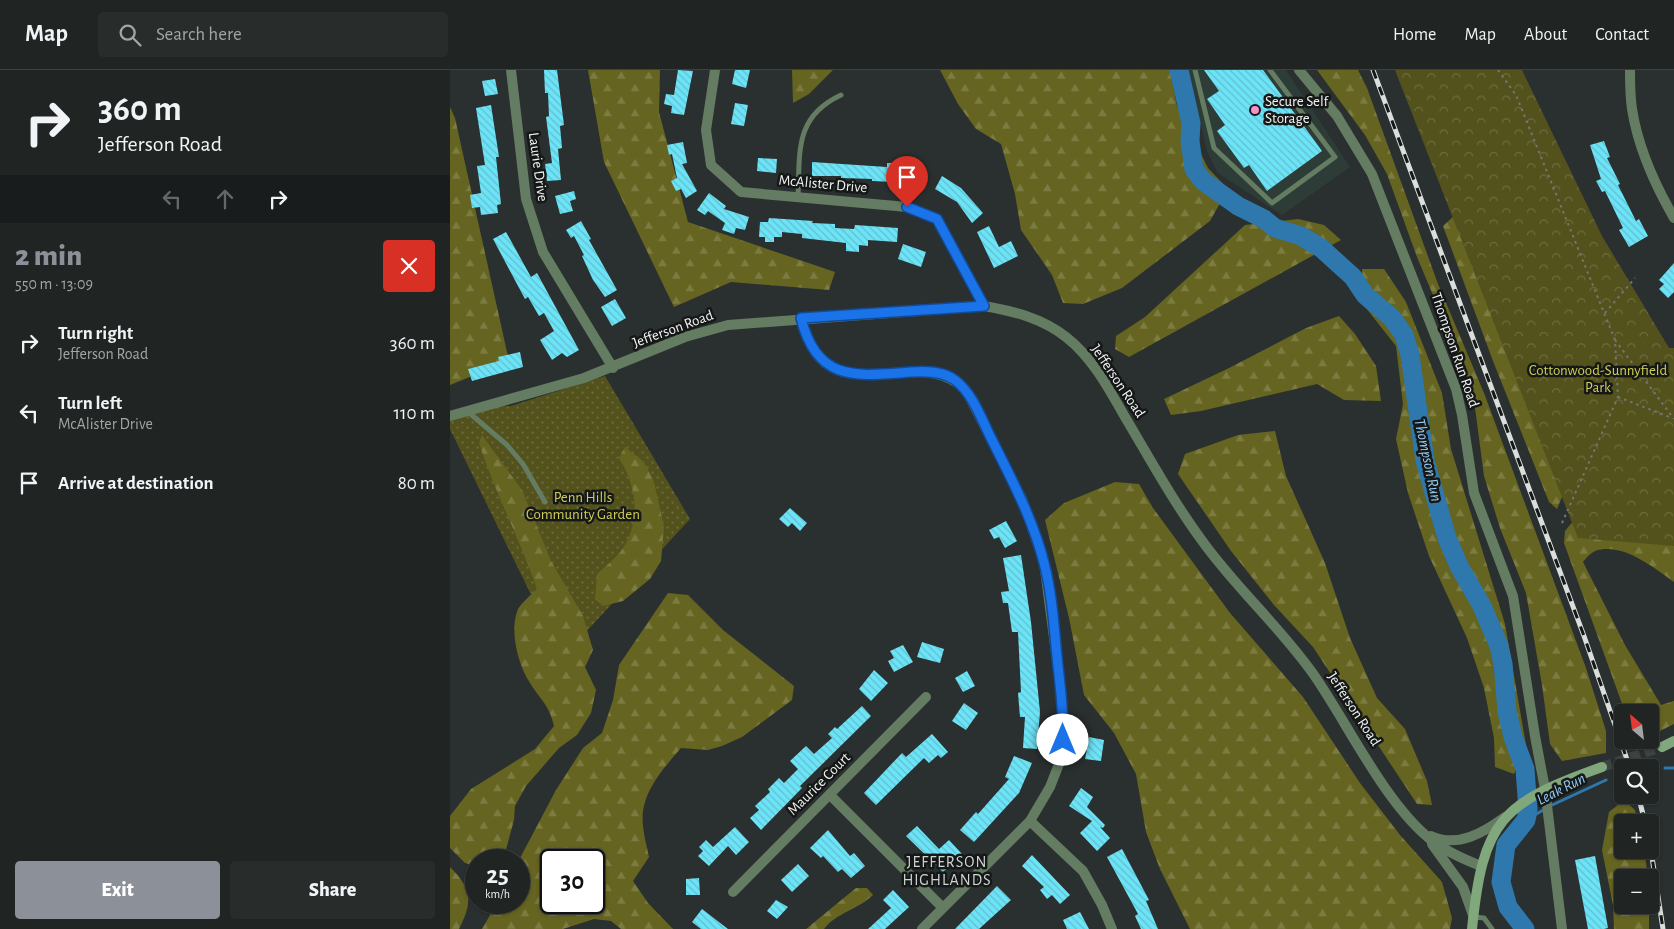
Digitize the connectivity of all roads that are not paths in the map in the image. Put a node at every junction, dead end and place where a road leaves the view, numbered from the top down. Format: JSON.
{"nodes":[{"id":1,"x":511,"y":70,"type":"edge"},
{"id":2,"x":715,"y":70,"type":"edge"},
{"id":3,"x":1195,"y":70,"type":"edge"},
{"id":4,"x":1270,"y":70,"type":"edge"},
{"id":5,"x":1300,"y":70,"type":"edge"},
{"id":6,"x":1630,"y":70,"type":"edge"},
{"id":7,"x":841,"y":95,"type":"dead end"},
{"id":8,"x":798,"y":197,"type":"junction"},
{"id":9,"x":1674,"y":218,"type":"edge"},
{"id":10,"x":984,"y":306,"type":"junction"},
{"id":11,"x":801,"y":318,"type":"junction"},
{"id":12,"x":613,"y":368,"type":"junction"},
{"id":13,"x":467,"y":411,"type":"junction"},
{"id":14,"x":450,"y":416,"type":"edge"},
{"id":15,"x":545,"y":502,"type":"dead end"},
{"id":16,"x":926,"y":697,"type":"dead end"},
{"id":17,"x":1674,"y":741,"type":"edge"},
{"id":18,"x":1662,"y":746,"type":"tunnel mouth"},
{"id":19,"x":1602,"y":767,"type":"tunnel mouth"},
{"id":20,"x":1546,"y":793,"type":"junction"},
{"id":21,"x":830,"y":795,"type":"junction"},
{"id":22,"x":1506,"y":817,"type":"junction"},
{"id":23,"x":1030,"y":821,"type":"junction"},
{"id":24,"x":1422,"y":832,"type":"junction"},
{"id":25,"x":1481,"y":866,"type":"junction"},
{"id":26,"x":733,"y":892,"type":"dead end"},
{"id":27,"x":943,"y":908,"type":"junction"},
{"id":28,"x":1474,"y":917,"type":"junction"},
{"id":29,"x":922,"y":929,"type":"edge"},
{"id":30,"x":1112,"y":929,"type":"edge"},
{"id":31,"x":1472,"y":929,"type":"edge"},
{"id":32,"x":1492,"y":929,"type":"edge"},
{"id":33,"x":1562,"y":929,"type":"edge"}],
"edges":[{"from":1,"to":12,"type":"street","name":"Laurie Drive"},
{"from":2,"to":8,"type":"street","name":"McAlister Drive"},
{"from":3,"to":4,"type":"lane"},
{"from":5,"to":20,"type":"street","name":"Thompson Run Road"},
{"from":6,"to":9,"type":"street"},
{"from":7,"to":8,"type":"lane"},
{"from":8,"to":10,"type":"street","name":"McAlister Drive"},
{"from":10,"to":11,"type":"street","name":"Jefferson Road"},
{"from":10,"to":24,"type":"street","name":"Jefferson Road"},
{"from":11,"to":12,"type":"street","name":"Jefferson Road"},
{"from":11,"to":23,"type":"street"},
{"from":12,"to":13,"type":"street","name":"Jefferson Road"},
{"from":13,"to":14,"type":"street","name":"Jefferson Road"},
{"from":13,"to":15,"type":"lane"},
{"from":16,"to":21,"type":"street","name":"Maurice Court"},
{"from":17,"to":18,"type":"main road"},
{"from":19,"to":20,"type":"main road"},
{"from":20,"to":22,"type":"main road"},
{"from":20,"to":33,"type":"street","name":"Thompson Run Road"},
{"from":21,"to":26,"type":"street","name":"Maurice Court"},
{"from":21,"to":27,"type":"street"},
{"from":22,"to":24,"type":"street"},
{"from":22,"to":25,"type":"main road"},
{"from":23,"to":27,"type":"street"},
{"from":23,"to":30,"type":"street"},
{"from":24,"to":25,"type":"street","name":"Jefferson Road"},
{"from":24,"to":28,"type":"street"},
{"from":25,"to":28,"type":"main road"},
{"from":27,"to":29,"type":"street"},
{"from":28,"to":31,"type":"main road"},
{"from":28,"to":32,"type":"lane"}]}
